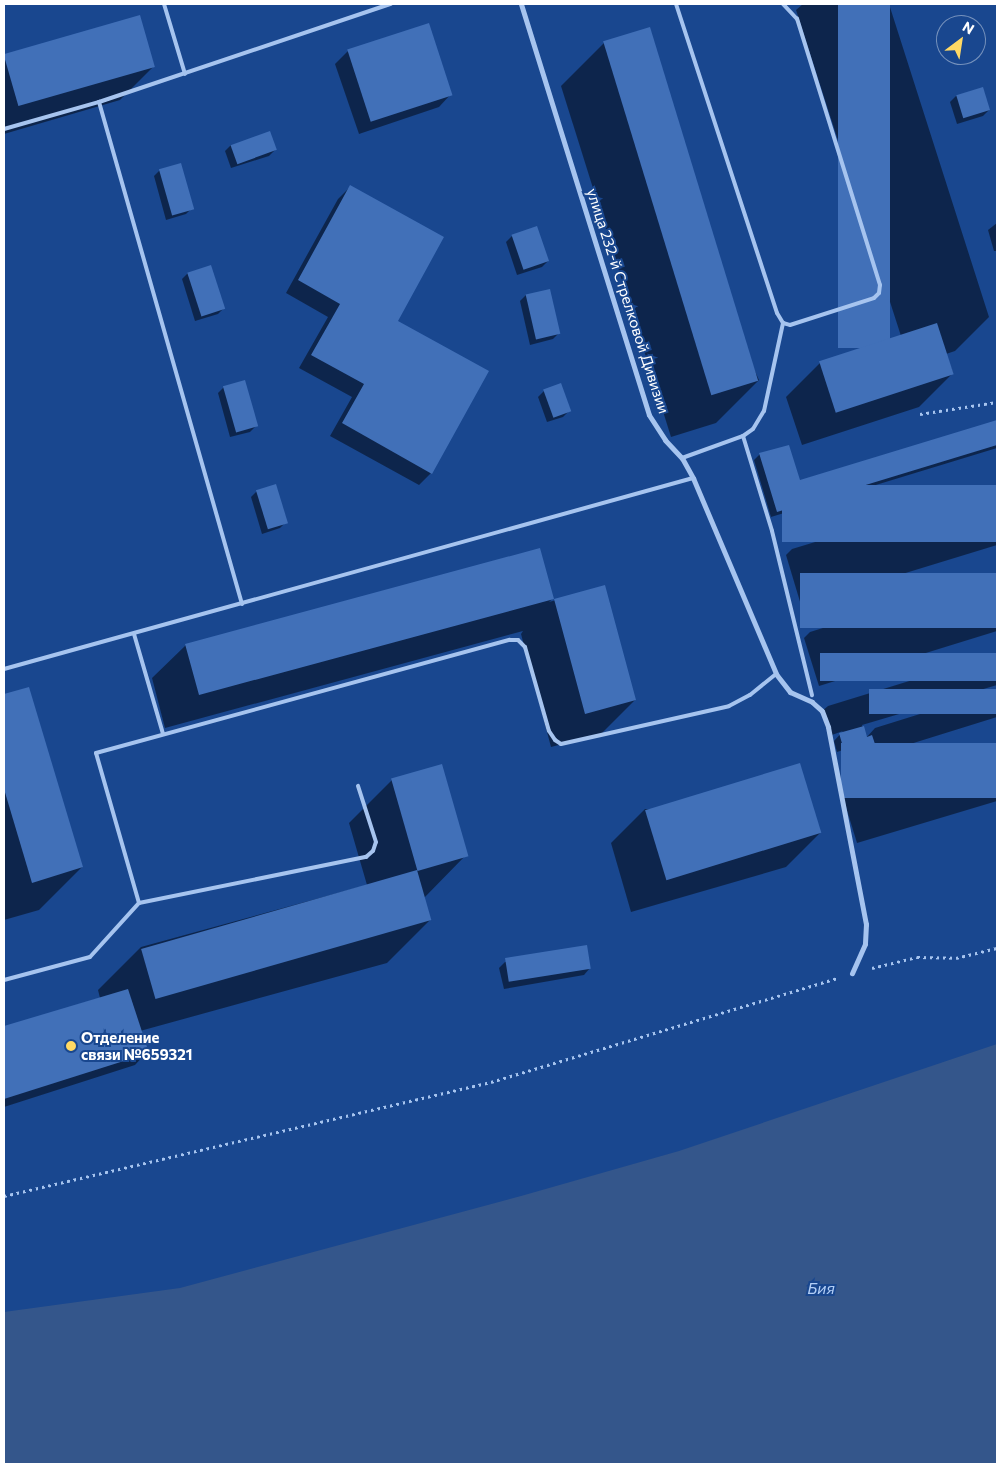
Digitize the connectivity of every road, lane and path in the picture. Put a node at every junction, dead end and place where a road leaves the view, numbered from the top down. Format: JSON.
{"nodes":[{"id":1,"x":164,"y":4,"type":"edge"},
{"id":2,"x":391,"y":4,"type":"edge"},
{"id":3,"x":521,"y":4,"type":"edge"},
{"id":4,"x":676,"y":4,"type":"edge"},
{"id":5,"x":783,"y":4,"type":"edge"},
{"id":6,"x":185,"y":74,"type":"junction"},
{"id":7,"x":99,"y":102,"type":"junction"},
{"id":8,"x":4,"y":129,"type":"edge"},
{"id":9,"x":783,"y":322,"type":"junction"},
{"id":10,"x":997,"y":402,"type":"edge"},
{"id":11,"x":920,"y":414,"type":"dead end"},
{"id":12,"x":743,"y":436,"type":"junction"},
{"id":13,"x":682,"y":458,"type":"junction"},
{"id":14,"x":693,"y":478,"type":"junction"},
{"id":15,"x":242,"y":604,"type":"junction"},
{"id":16,"x":134,"y":634,"type":"junction"},
{"id":17,"x":4,"y":669,"type":"edge"},
{"id":18,"x":776,"y":674,"type":"junction"},
{"id":19,"x":812,"y":695,"type":"dead end"},
{"id":20,"x":163,"y":734,"type":"junction"},
{"id":21,"x":358,"y":786,"type":"dead end"},
{"id":22,"x":139,"y":903,"type":"junction"},
{"id":23,"x":997,"y":948,"type":"edge"},
{"id":24,"x":852,"y":973,"type":"junction"},
{"id":25,"x":4,"y":980,"type":"edge"},
{"id":26,"x":4,"y":1196,"type":"edge"}],
"edges":[{"from":1,"to":6,"type":"lane"},
{"from":2,"to":6,"type":"lane"},
{"from":3,"to":13,"type":"street","name":"улица 232-й Стрелковой Дивизии"},
{"from":4,"to":9,"type":"lane"},
{"from":5,"to":9,"type":"lane"},
{"from":6,"to":7,"type":"lane"},
{"from":7,"to":8,"type":"lane"},
{"from":7,"to":15,"type":"lane"},
{"from":9,"to":12,"type":"lane"},
{"from":10,"to":11,"type":"path"},
{"from":12,"to":13,"type":"lane"},
{"from":12,"to":19,"type":"lane"},
{"from":13,"to":14,"type":"street","name":"улица 232-й Стрелковой Дивизии"},
{"from":14,"to":15,"type":"lane"},
{"from":14,"to":18,"type":"street","name":"улица 232-й Стрелковой Дивизии"},
{"from":15,"to":16,"type":"lane"},
{"from":16,"to":17,"type":"lane"},
{"from":16,"to":20,"type":"lane"},
{"from":18,"to":20,"type":"lane"},
{"from":18,"to":24,"type":"street","name":"улица 232-й Стрелковой Дивизии"},
{"from":20,"to":22,"type":"lane"},
{"from":21,"to":22,"type":"lane"},
{"from":22,"to":25,"type":"lane"},
{"from":23,"to":24,"type":"path"},
{"from":24,"to":26,"type":"path"}]}
